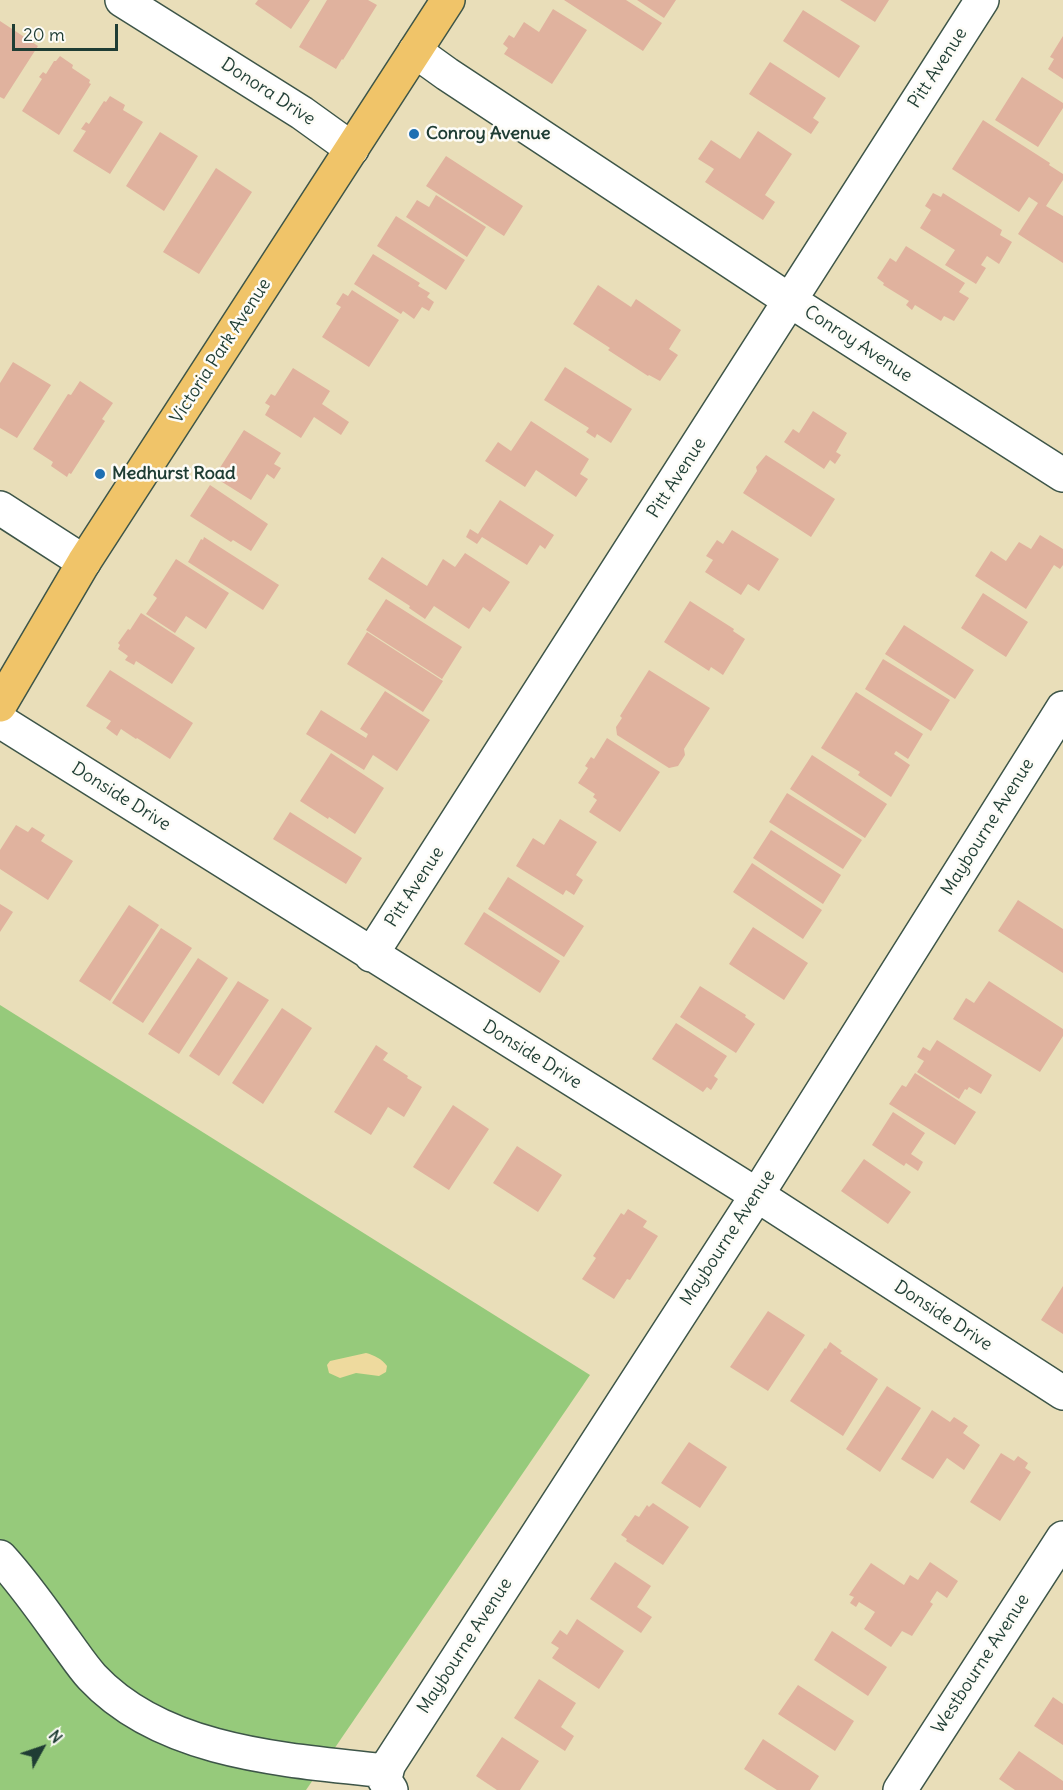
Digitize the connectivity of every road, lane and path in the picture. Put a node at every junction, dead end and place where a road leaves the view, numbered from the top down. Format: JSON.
{"nodes":[{"id":1,"x":122,"y":0,"type":"edge"},
{"id":2,"x":448,"y":0,"type":"edge"},
{"id":3,"x":982,"y":0,"type":"edge"},
{"id":4,"x":415,"y":51,"type":"junction"},
{"id":5,"x":352,"y":148,"type":"junction"},
{"id":6,"x":789,"y":300,"type":"junction"},
{"id":7,"x":1063,"y":475,"type":"edge"},
{"id":8,"x":0,"y":508,"type":"edge"},
{"id":9,"x":84,"y":562,"type":"junction"},
{"id":10,"x":0,"y":705,"type":"edge"},
{"id":11,"x":1063,"y":708,"type":"edge"},
{"id":12,"x":0,"y":721,"type":"edge"},
{"id":13,"x":371,"y":955,"type":"junction"},
{"id":14,"x":757,"y":1196,"type":"junction"},
{"id":15,"x":1063,"y":1393,"type":"edge"},
{"id":16,"x":1063,"y":1538,"type":"edge"},
{"id":17,"x":0,"y":1557,"type":"edge"},
{"id":18,"x":389,"y":1775,"type":"edge"},
{"id":19,"x":900,"y":1790,"type":"edge"}],
"edges":[{"from":1,"to":5,"type":"street","name":"Donora Drive"},
{"from":2,"to":4,"type":"main road","name":"Victoria Park Avenue"},
{"from":3,"to":6,"type":"street","name":"Pitt Avenue"},
{"from":4,"to":5,"type":"main road","name":"Victoria Park Avenue"},
{"from":4,"to":6,"type":"street","name":"Conroy Avenue"},
{"from":5,"to":9,"type":"main road","name":"Victoria Park Avenue"},
{"from":6,"to":7,"type":"street","name":"Conroy Avenue"},
{"from":6,"to":13,"type":"street","name":"Pitt Avenue"},
{"from":8,"to":9,"type":"street"},
{"from":9,"to":10,"type":"main road","name":"Victoria Park Avenue"},
{"from":11,"to":14,"type":"street","name":"Maybourne Avenue"},
{"from":12,"to":13,"type":"street","name":"Donside Drive"},
{"from":13,"to":14,"type":"street","name":"Donside Drive"},
{"from":14,"to":15,"type":"street","name":"Donside Drive"},
{"from":14,"to":18,"type":"street","name":"Maybourne Avenue"},
{"from":16,"to":19,"type":"street","name":"Westbourne Avenue"},
{"from":17,"to":18,"type":"street"}]}
